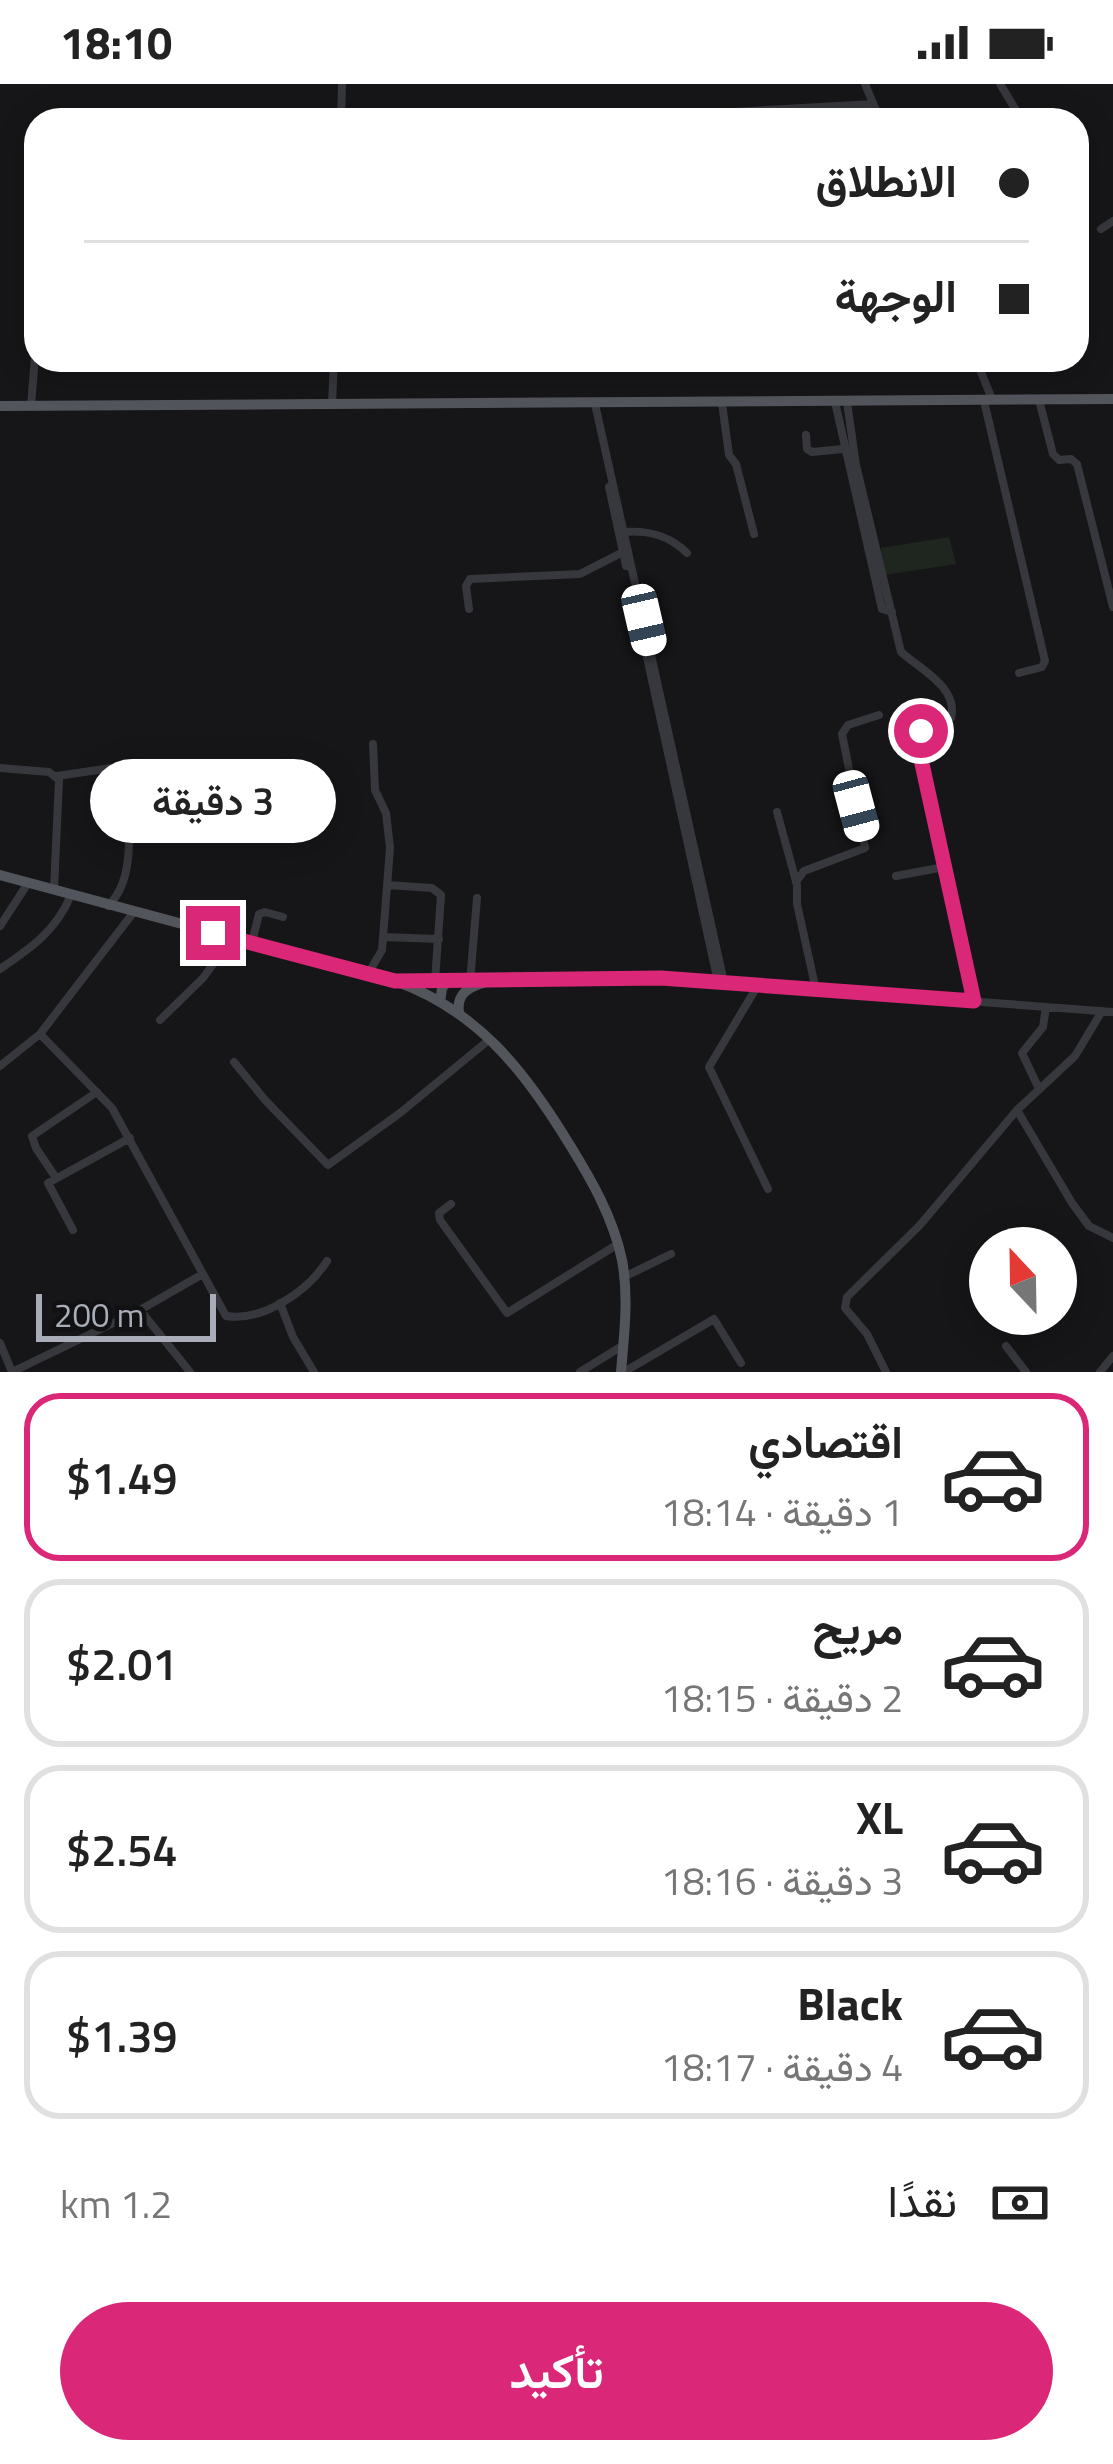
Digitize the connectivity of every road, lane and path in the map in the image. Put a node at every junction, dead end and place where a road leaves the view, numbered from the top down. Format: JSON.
{"nodes":[{"id":1,"x":865,"y":84,"type":"edge"},
{"id":2,"x":873,"y":104,"type":"junction"},
{"id":3,"x":803,"y":108,"type":"edge"},
{"id":4,"x":875,"y":108,"type":"edge"},
{"id":5,"x":1113,"y":221,"type":"edge"},
{"id":6,"x":1101,"y":229,"type":"dead end"},
{"id":7,"x":34,"y":372,"type":"edge"},
{"id":8,"x":333,"y":372,"type":"edge"},
{"id":9,"x":980,"y":372,"type":"edge"},
{"id":10,"x":1113,"y":398,"type":"edge"},
{"id":11,"x":988,"y":400,"type":"junction"},
{"id":12,"x":1039,"y":400,"type":"junction"},
{"id":13,"x":841,"y":402,"type":"junction"},
{"id":14,"x":722,"y":403,"type":"junction"},
{"id":15,"x":332,"y":404,"type":"junction"},
{"id":16,"x":593,"y":404,"type":"junction"},
{"id":17,"x":0,"y":406,"type":"edge"},
{"id":18,"x":31,"y":406,"type":"junction"},
{"id":19,"x":806,"y":435,"type":"dead end"},
{"id":20,"x":845,"y":442,"type":"junction"},
{"id":21,"x":622,"y":532,"type":"junction"},
{"id":22,"x":754,"y":534,"type":"dead end"},
{"id":23,"x":623,"y":551,"type":"junction"},
{"id":24,"x":687,"y":553,"type":"dead end"},
{"id":25,"x":1113,"y":608,"type":"edge"},
{"id":26,"x":469,"y":609,"type":"dead end"},
{"id":27,"x":1019,"y":673,"type":"dead end"},
{"id":28,"x":879,"y":716,"type":"dead end"},
{"id":29,"x":373,"y":744,"type":"dead end"},
{"id":30,"x":118,"y":766,"type":"dead end"},
{"id":31,"x":0,"y":768,"type":"edge"},
{"id":32,"x":57,"y":776,"type":"junction"},
{"id":33,"x":120,"y":790,"type":"dead end"},
{"id":34,"x":777,"y":812,"type":"dead end"},
{"id":35,"x":944,"y":867,"type":"junction"},
{"id":36,"x":0,"y":875,"type":"edge"},
{"id":37,"x":896,"y":876,"type":"dead end"},
{"id":38,"x":796,"y":882,"type":"junction"},
{"id":39,"x":28,"y":883,"type":"junction"},
{"id":40,"x":387,"y":885,"type":"junction"},
{"id":41,"x":54,"y":890,"type":"junction"},
{"id":42,"x":71,"y":896,"type":"junction"},
{"id":43,"x":477,"y":898,"type":"dead end"},
{"id":44,"x":108,"y":906,"type":"junction"},
{"id":45,"x":133,"y":913,"type":"junction"},
{"id":46,"x":283,"y":917,"type":"dead end"},
{"id":47,"x":0,"y":926,"type":"edge"},
{"id":48,"x":383,"y":937,"type":"junction"},
{"id":49,"x":232,"y":938,"type":"junction"},
{"id":50,"x":439,"y":939,"type":"junction"},
{"id":51,"x":252,"y":944,"type":"junction"},
{"id":52,"x":0,"y":969,"type":"edge"},
{"id":53,"x":368,"y":974,"type":"junction"},
{"id":54,"x":395,"y":981,"type":"junction"},
{"id":55,"x":442,"y":981,"type":"junction"},
{"id":56,"x":486,"y":982,"type":"joint"},
{"id":57,"x":721,"y":982,"type":"junction"},
{"id":58,"x":467,"y":986,"type":"junction"},
{"id":59,"x":758,"y":986,"type":"junction"},
{"id":60,"x":816,"y":990,"type":"junction"},
{"id":61,"x":974,"y":1001,"type":"junction"},
{"id":62,"x":441,"y":1002,"type":"junction"},
{"id":63,"x":1046,"y":1006,"type":"junction"},
{"id":64,"x":1108,"y":1012,"type":"edge"},
{"id":65,"x":459,"y":1013,"type":"junction"},
{"id":66,"x":160,"y":1020,"type":"dead end"},
{"id":67,"x":40,"y":1034,"type":"junction"},
{"id":68,"x":491,"y":1038,"type":"junction"},
{"id":69,"x":234,"y":1061,"type":"dead end"},
{"id":70,"x":0,"y":1066,"type":"edge"},
{"id":71,"x":1039,"y":1090,"type":"junction"},
{"id":72,"x":97,"y":1091,"type":"junction"},
{"id":73,"x":1017,"y":1110,"type":"junction"},
{"id":74,"x":130,"y":1138,"type":"junction"},
{"id":75,"x":56,"y":1178,"type":"junction"},
{"id":76,"x":768,"y":1189,"type":"dead end"},
{"id":77,"x":451,"y":1204,"type":"dead end"},
{"id":78,"x":73,"y":1230,"type":"dead end"},
{"id":79,"x":1113,"y":1238,"type":"edge"},
{"id":80,"x":618,"y":1244,"type":"junction"},
{"id":81,"x":671,"y":1254,"type":"dead end"},
{"id":82,"x":327,"y":1261,"type":"dead end"},
{"id":83,"x":201,"y":1275,"type":"junction"},
{"id":84,"x":624,"y":1277,"type":"junction"},
{"id":85,"x":280,"y":1303,"type":"junction"},
{"id":86,"x":140,"y":1310,"type":"junction"},
{"id":87,"x":0,"y":1343,"type":"edge"},
{"id":88,"x":623,"y":1345,"type":"junction"},
{"id":89,"x":1006,"y":1346,"type":"dead end"},
{"id":90,"x":1113,"y":1357,"type":"edge"},
{"id":91,"x":741,"y":1363,"type":"dead end"},
{"id":92,"x":11,"y":1372,"type":"edge"},
{"id":93,"x":190,"y":1372,"type":"edge"},
{"id":94,"x":314,"y":1372,"type":"edge"},
{"id":95,"x":580,"y":1372,"type":"edge"},
{"id":96,"x":622,"y":1372,"type":"edge"},
{"id":97,"x":886,"y":1372,"type":"edge"},
{"id":98,"x":1026,"y":1372,"type":"edge"},
{"id":99,"x":1100,"y":1372,"type":"edge"}],
"edges":[{"from":1,"to":2,"type":"street"},
{"from":2,"to":3,"type":"street"},
{"from":2,"to":4,"type":"street"},
{"from":5,"to":6,"type":"street"},
{"from":7,"to":18,"type":"street"},
{"from":8,"to":15,"type":"street"},
{"from":9,"to":11,"type":"street"},
{"from":10,"to":12,"type":"main road"},
{"from":11,"to":12,"type":"main road"},
{"from":11,"to":13,"type":"main road"},
{"from":11,"to":27,"type":"street"},
{"from":12,"to":25,"type":"street"},
{"from":13,"to":14,"type":"main road"},
{"from":13,"to":20,"type":"street"},
{"from":14,"to":16,"type":"main road"},
{"from":14,"to":22,"type":"street"},
{"from":15,"to":16,"type":"main road"},
{"from":15,"to":18,"type":"main road"},
{"from":16,"to":21,"type":"street"},
{"from":17,"to":18,"type":"main road"},
{"from":19,"to":20,"type":"street"},
{"from":20,"to":35,"type":"street"},
{"from":21,"to":23,"type":"street"},
{"from":21,"to":24,"type":"street"},
{"from":21,"to":57,"type":"street"},
{"from":23,"to":26,"type":"street"},
{"from":23,"to":57,"type":"street"},
{"from":28,"to":38,"type":"street"},
{"from":29,"to":40,"type":"street"},
{"from":30,"to":32,"type":"street"},
{"from":31,"to":32,"type":"street"},
{"from":32,"to":41,"type":"street"},
{"from":33,"to":44,"type":"street"},
{"from":34,"to":38,"type":"street"},
{"from":35,"to":37,"type":"street"},
{"from":35,"to":61,"type":"street"},
{"from":36,"to":39,"type":"main road"},
{"from":38,"to":60,"type":"street"},
{"from":39,"to":41,"type":"main road"},
{"from":39,"to":47,"type":"street"},
{"from":40,"to":48,"type":"street"},
{"from":40,"to":50,"type":"street"},
{"from":41,"to":42,"type":"main road"},
{"from":42,"to":44,"type":"main road"},
{"from":42,"to":52,"type":"street"},
{"from":43,"to":58,"type":"street"},
{"from":44,"to":45,"type":"main road"},
{"from":45,"to":49,"type":"main road"},
{"from":45,"to":67,"type":"street"},
{"from":46,"to":51,"type":"street"},
{"from":48,"to":50,"type":"street"},
{"from":48,"to":53,"type":"street"},
{"from":49,"to":51,"type":"main road"},
{"from":49,"to":66,"type":"street"},
{"from":50,"to":55,"type":"street"},
{"from":51,"to":53,"type":"main road"},
{"from":53,"to":54,"type":"main road"},
{"from":54,"to":55,"type":"street"},
{"from":54,"to":62,"type":"main road"},
{"from":55,"to":58,"type":"street"},
{"from":55,"to":62,"type":"main road"},
{"from":56,"to":57,"type":"street"},
{"from":56,"to":58,"type":"main road"},
{"from":57,"to":59,"type":"street"},
{"from":58,"to":62,"type":"main road"},
{"from":58,"to":65,"type":"main road"},
{"from":59,"to":60,"type":"street"},
{"from":59,"to":76,"type":"street"},
{"from":60,"to":61,"type":"street"},
{"from":61,"to":63,"type":"street"},
{"from":62,"to":65,"type":"main road"},
{"from":63,"to":64,"type":"street"},
{"from":63,"to":71,"type":"street"},
{"from":64,"to":71,"type":"street"},
{"from":65,"to":68,"type":"main road"},
{"from":67,"to":70,"type":"street"},
{"from":67,"to":72,"type":"street"},
{"from":68,"to":69,"type":"street"},
{"from":68,"to":80,"type":"main road"},
{"from":71,"to":73,"type":"street"},
{"from":72,"to":74,"type":"street"},
{"from":72,"to":75,"type":"street"},
{"from":73,"to":79,"type":"street"},
{"from":73,"to":97,"type":"street"},
{"from":74,"to":75,"type":"street"},
{"from":74,"to":83,"type":"street"},
{"from":75,"to":78,"type":"street"},
{"from":77,"to":80,"type":"street"},
{"from":80,"to":84,"type":"main road"},
{"from":81,"to":84,"type":"street"},
{"from":82,"to":85,"type":"street"},
{"from":83,"to":85,"type":"street"},
{"from":83,"to":86,"type":"street"},
{"from":84,"to":88,"type":"main road"},
{"from":85,"to":94,"type":"street"},
{"from":86,"to":92,"type":"street"},
{"from":86,"to":93,"type":"street"},
{"from":87,"to":92,"type":"street"},
{"from":88,"to":95,"type":"street"},
{"from":88,"to":96,"type":"main road"},
{"from":89,"to":98,"type":"street"},
{"from":90,"to":99,"type":"street"},
{"from":91,"to":96,"type":"street"}]}
